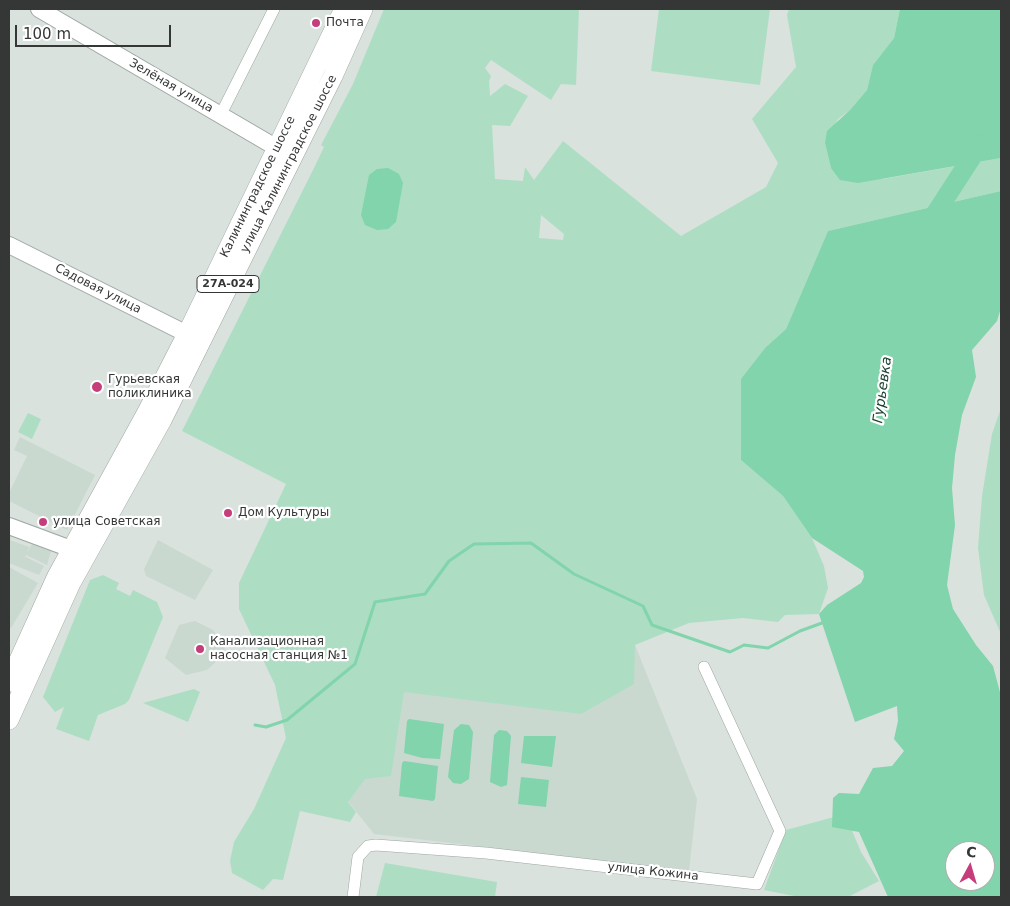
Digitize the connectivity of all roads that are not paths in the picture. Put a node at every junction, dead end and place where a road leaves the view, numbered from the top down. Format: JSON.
{"nodes":[{"id":1,"x":39,"y":9,"type":"edge"},
{"id":2,"x":274,"y":9,"type":"edge"},
{"id":3,"x":344,"y":9,"type":"edge"},
{"id":4,"x":363,"y":9,"type":"edge"},
{"id":5,"x":220,"y":114,"type":"junction"},
{"id":6,"x":277,"y":148,"type":"junction"},
{"id":7,"x":9,"y":245,"type":"edge"},
{"id":8,"x":188,"y":334,"type":"junction"},
{"id":9,"x":9,"y":526,"type":"edge"},
{"id":10,"x":78,"y":552,"type":"junction"},
{"id":11,"x":704,"y":667,"type":"dead end"},
{"id":12,"x":9,"y":682,"type":"edge"},
{"id":13,"x":9,"y":720,"type":"edge"},
{"id":14,"x":353,"y":897,"type":"edge"}],
"edges":[{"from":1,"to":5,"type":"street","name":"Зелёная улица"},
{"from":2,"to":5,"type":"street"},
{"from":3,"to":6,"type":"main road","name":"Калининградское шоссе","number":"27А-024"},
{"from":4,"to":10,"type":"main road","name":"улица Калининградское шоссе","number":"27А-024"},
{"from":5,"to":6,"type":"street","name":"Зелёная улица"},
{"from":6,"to":8,"type":"main road","name":"Калининградское шоссе","number":"27А-024"},
{"from":7,"to":8,"type":"street","name":"Садовая улица"},
{"from":8,"to":10,"type":"main road","name":"Калининградское шоссе","number":"27А-024"},
{"from":9,"to":10,"type":"street"},
{"from":10,"to":12,"type":"main road","name":"улица Калининградское шоссе","number":"27А-024"},
{"from":10,"to":13,"type":"main road","name":"улица Калининградское шоссе","number":"27А-024"},
{"from":11,"to":14,"type":"street","name":"улица Кожина"}]}
